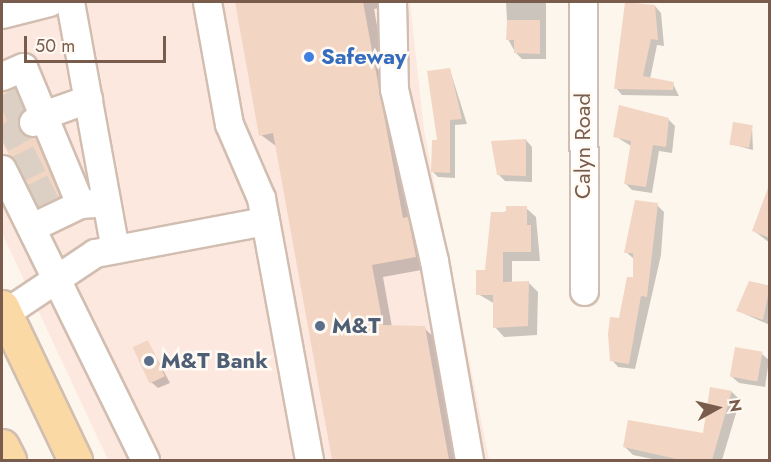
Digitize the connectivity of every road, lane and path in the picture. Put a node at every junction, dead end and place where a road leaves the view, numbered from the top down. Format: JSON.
{"nodes":[{"id":1,"x":27,"y":2,"type":"edge"},
{"id":2,"x":49,"y":2,"type":"edge"},
{"id":3,"x":70,"y":2,"type":"edge"},
{"id":4,"x":207,"y":2,"type":"edge"},
{"id":5,"x":392,"y":2,"type":"edge"},
{"id":6,"x":583,"y":2,"type":"edge"},
{"id":7,"x":2,"y":13,"type":"edge"},
{"id":8,"x":2,"y":76,"type":"tunnel mouth"},
{"id":9,"x":88,"y":99,"type":"junction"},
{"id":10,"x":33,"y":108,"type":"junction"},
{"id":11,"x":96,"y":148,"type":"junction"},
{"id":12,"x":53,"y":152,"type":"junction"},
{"id":13,"x":7,"y":172,"type":"edge"},
{"id":14,"x":93,"y":203,"type":"junction"},
{"id":15,"x":27,"y":210,"type":"junction"},
{"id":16,"x":266,"y":221,"type":"junction"},
{"id":17,"x":115,"y":249,"type":"junction"},
{"id":18,"x":60,"y":280,"type":"junction"},
{"id":19,"x":584,"y":291,"type":"dead end"},
{"id":20,"x":3,"y":310,"type":"edge"},
{"id":21,"x":2,"y":446,"type":"edge"},
{"id":22,"x":9,"y":460,"type":"edge"},
{"id":23,"x":75,"y":460,"type":"edge"},
{"id":24,"x":145,"y":460,"type":"edge"},
{"id":25,"x":309,"y":460,"type":"edge"},
{"id":26,"x":470,"y":460,"type":"edge"}],
"edges":[{"from":1,"to":7,"type":"street"},
{"from":2,"to":7,"type":"street"},
{"from":3,"to":9,"type":"street"},
{"from":4,"to":16,"type":"street"},
{"from":5,"to":26,"type":"street"},
{"from":6,"to":19,"type":"street","name":"Calyn Road"},
{"from":8,"to":10,"type":"street"},
{"from":9,"to":10,"type":"street"},
{"from":9,"to":11,"type":"street"},
{"from":10,"to":12,"type":"street"},
{"from":11,"to":12,"type":"street"},
{"from":11,"to":14,"type":"street"},
{"from":12,"to":14,"type":"street"},
{"from":13,"to":15,"type":"street"},
{"from":14,"to":15,"type":"street"},
{"from":14,"to":17,"type":"street"},
{"from":15,"to":18,"type":"street"},
{"from":16,"to":17,"type":"street"},
{"from":16,"to":25,"type":"street"},
{"from":17,"to":18,"type":"street"},
{"from":18,"to":20,"type":"street"},
{"from":18,"to":24,"type":"street"},
{"from":20,"to":23,"type":"main road"},
{"from":21,"to":22,"type":"main road"}]}
